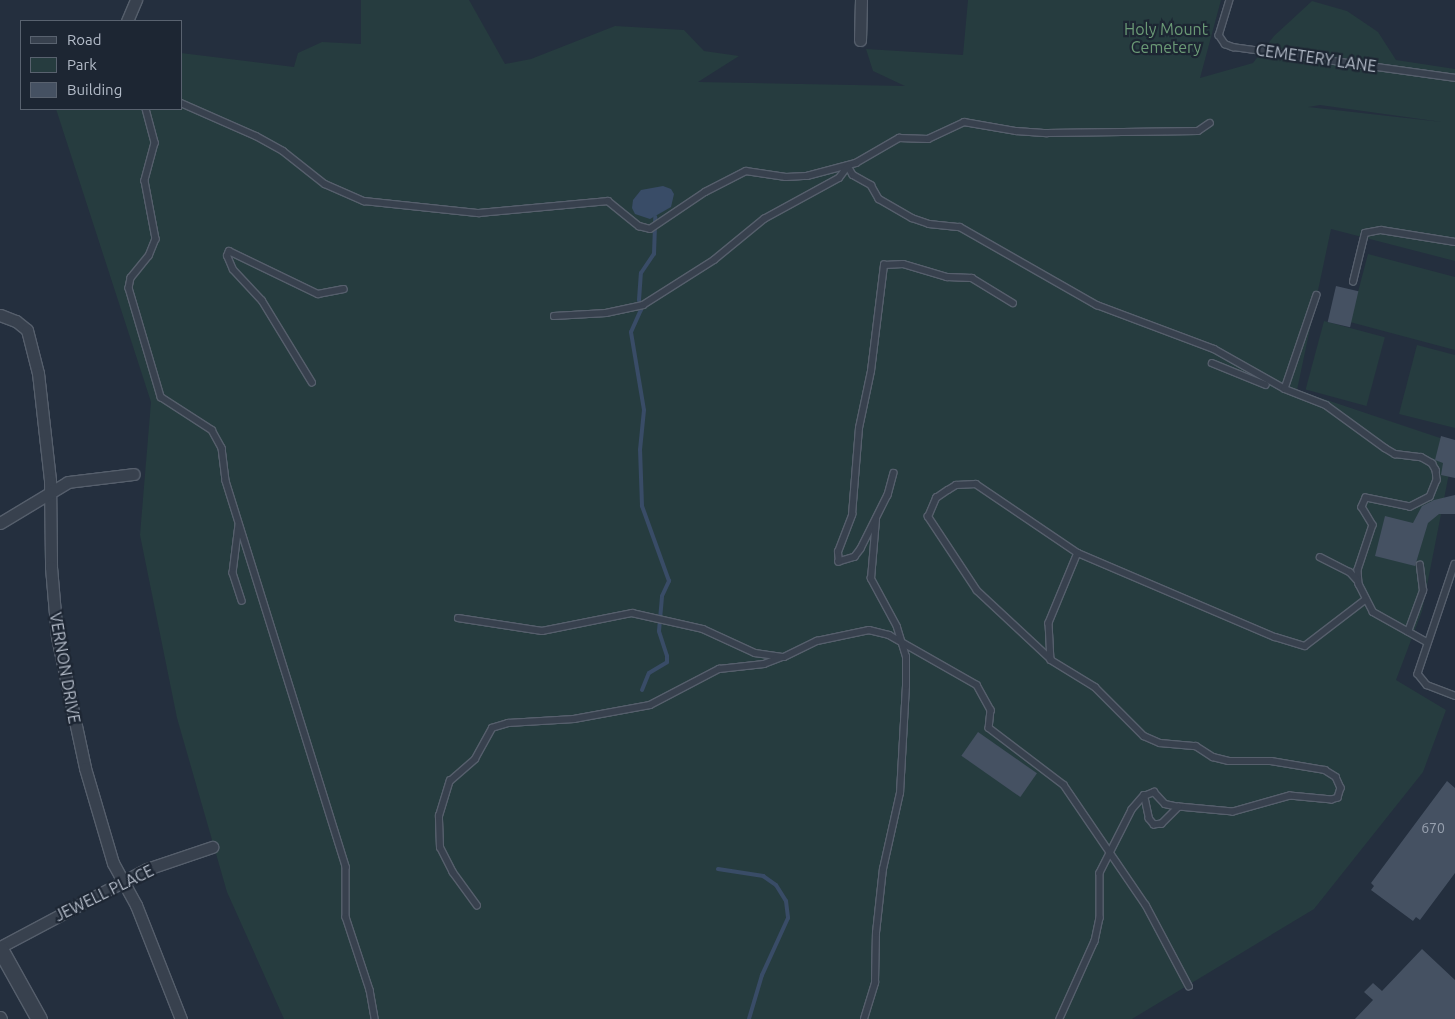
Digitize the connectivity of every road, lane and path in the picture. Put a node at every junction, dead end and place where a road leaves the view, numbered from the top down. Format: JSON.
{"nodes":[{"id":1,"x":136,"y":0,"type":"edge"},
{"id":2,"x":862,"y":0,"type":"edge"},
{"id":3,"x":1230,"y":0,"type":"edge"},
{"id":4,"x":126,"y":20,"type":"edge"},
{"id":5,"x":860,"y":40,"type":"dead end"},
{"id":6,"x":1455,"y":78,"type":"edge"},
{"id":7,"x":182,"y":103,"type":"edge"},
{"id":8,"x":146,"y":110,"type":"edge"},
{"id":9,"x":1210,"y":124,"type":"dead end"},
{"id":10,"x":848,"y":166,"type":"junction"},
{"id":11,"x":1455,"y":242,"type":"edge"},
{"id":12,"x":1353,"y":282,"type":"dead end"},
{"id":13,"x":344,"y":289,"type":"dead end"},
{"id":14,"x":1317,"y":295,"type":"dead end"},
{"id":15,"x":1013,"y":303,"type":"dead end"},
{"id":16,"x":0,"y":315,"type":"edge"},
{"id":17,"x":554,"y":316,"type":"dead end"},
{"id":18,"x":1212,"y":363,"type":"dead end"},
{"id":19,"x":312,"y":383,"type":"dead end"},
{"id":20,"x":1285,"y":389,"type":"junction"},
{"id":21,"x":894,"y":473,"type":"dead end"},
{"id":22,"x":134,"y":474,"type":"dead end"},
{"id":23,"x":51,"y":495,"type":"junction"},
{"id":24,"x":877,"y":512,"type":"junction"},
{"id":25,"x":240,"y":519,"type":"junction"},
{"id":26,"x":0,"y":523,"type":"edge"},
{"id":27,"x":1078,"y":553,"type":"junction"},
{"id":28,"x":1320,"y":556,"type":"dead end"},
{"id":29,"x":1455,"y":564,"type":"edge"},
{"id":30,"x":1420,"y":566,"type":"dead end"},
{"id":31,"x":1359,"y":581,"type":"junction"},
{"id":32,"x":1365,"y":600,"type":"junction"},
{"id":33,"x":242,"y":601,"type":"dead end"},
{"id":34,"x":458,"y":618,"type":"dead end"},
{"id":35,"x":1408,"y":632,"type":"junction"},
{"id":36,"x":901,"y":642,"type":"junction"},
{"id":37,"x":1427,"y":642,"type":"junction"},
{"id":38,"x":784,"y":657,"type":"junction"},
{"id":39,"x":1050,"y":660,"type":"junction"},
{"id":40,"x":1455,"y":696,"type":"edge"},
{"id":41,"x":1144,"y":796,"type":"junction"},
{"id":42,"x":1180,"y":808,"type":"junction"},
{"id":43,"x":212,"y":847,"type":"dead end"},
{"id":44,"x":1110,"y":854,"type":"junction"},
{"id":45,"x":123,"y":881,"type":"junction"},
{"id":46,"x":477,"y":906,"type":"dead end"},
{"id":47,"x":0,"y":948,"type":"edge"},
{"id":48,"x":1189,"y":986,"type":"dead end"},
{"id":49,"x":37,"y":1018,"type":"edge"},
{"id":50,"x":181,"y":1019,"type":"edge"},
{"id":51,"x":375,"y":1019,"type":"edge"},
{"id":52,"x":864,"y":1019,"type":"edge"},
{"id":53,"x":1060,"y":1019,"type":"edge"}],
"edges":[{"from":1,"to":4,"type":"street"},
{"from":2,"to":5,"type":"street"},
{"from":3,"to":6,"type":"lane","name":"CEMETERY LANE"},
{"from":7,"to":10,"type":"lane"},
{"from":8,"to":25,"type":"lane"},
{"from":9,"to":10,"type":"lane"},
{"from":10,"to":17,"type":"lane"},
{"from":10,"to":20,"type":"lane"},
{"from":11,"to":12,"type":"lane"},
{"from":13,"to":19,"type":"lane"},
{"from":14,"to":20,"type":"lane"},
{"from":15,"to":24,"type":"lane"},
{"from":16,"to":23,"type":"street","name":"VERNON DRIVE"},
{"from":18,"to":20,"type":"lane"},
{"from":20,"to":31,"type":"lane"},
{"from":21,"to":24,"type":"lane"},
{"from":22,"to":23,"type":"street"},
{"from":23,"to":26,"type":"street"},
{"from":23,"to":45,"type":"street","name":"VERNON DRIVE"},
{"from":24,"to":36,"type":"lane"},
{"from":25,"to":33,"type":"lane"},
{"from":25,"to":51,"type":"lane"},
{"from":27,"to":32,"type":"lane"},
{"from":27,"to":39,"type":"lane"},
{"from":27,"to":39,"type":"lane"},
{"from":28,"to":31,"type":"lane"},
{"from":29,"to":37,"type":"lane"},
{"from":30,"to":35,"type":"lane"},
{"from":31,"to":32,"type":"lane"},
{"from":32,"to":35,"type":"lane"},
{"from":34,"to":38,"type":"lane"},
{"from":35,"to":37,"type":"lane"},
{"from":36,"to":38,"type":"lane"},
{"from":36,"to":44,"type":"lane"},
{"from":36,"to":52,"type":"lane"},
{"from":37,"to":40,"type":"lane"},
{"from":38,"to":46,"type":"lane"},
{"from":39,"to":42,"type":"lane"},
{"from":41,"to":42,"type":"lane"},
{"from":41,"to":42,"type":"lane"},
{"from":41,"to":44,"type":"lane"},
{"from":43,"to":45,"type":"street","name":"JEWELL PLACE"},
{"from":44,"to":48,"type":"lane"},
{"from":44,"to":53,"type":"lane"},
{"from":45,"to":47,"type":"street","name":"JEWELL PLACE"},
{"from":45,"to":50,"type":"street","name":"VERNON DRIVE"},
{"from":47,"to":49,"type":"street"}]}
